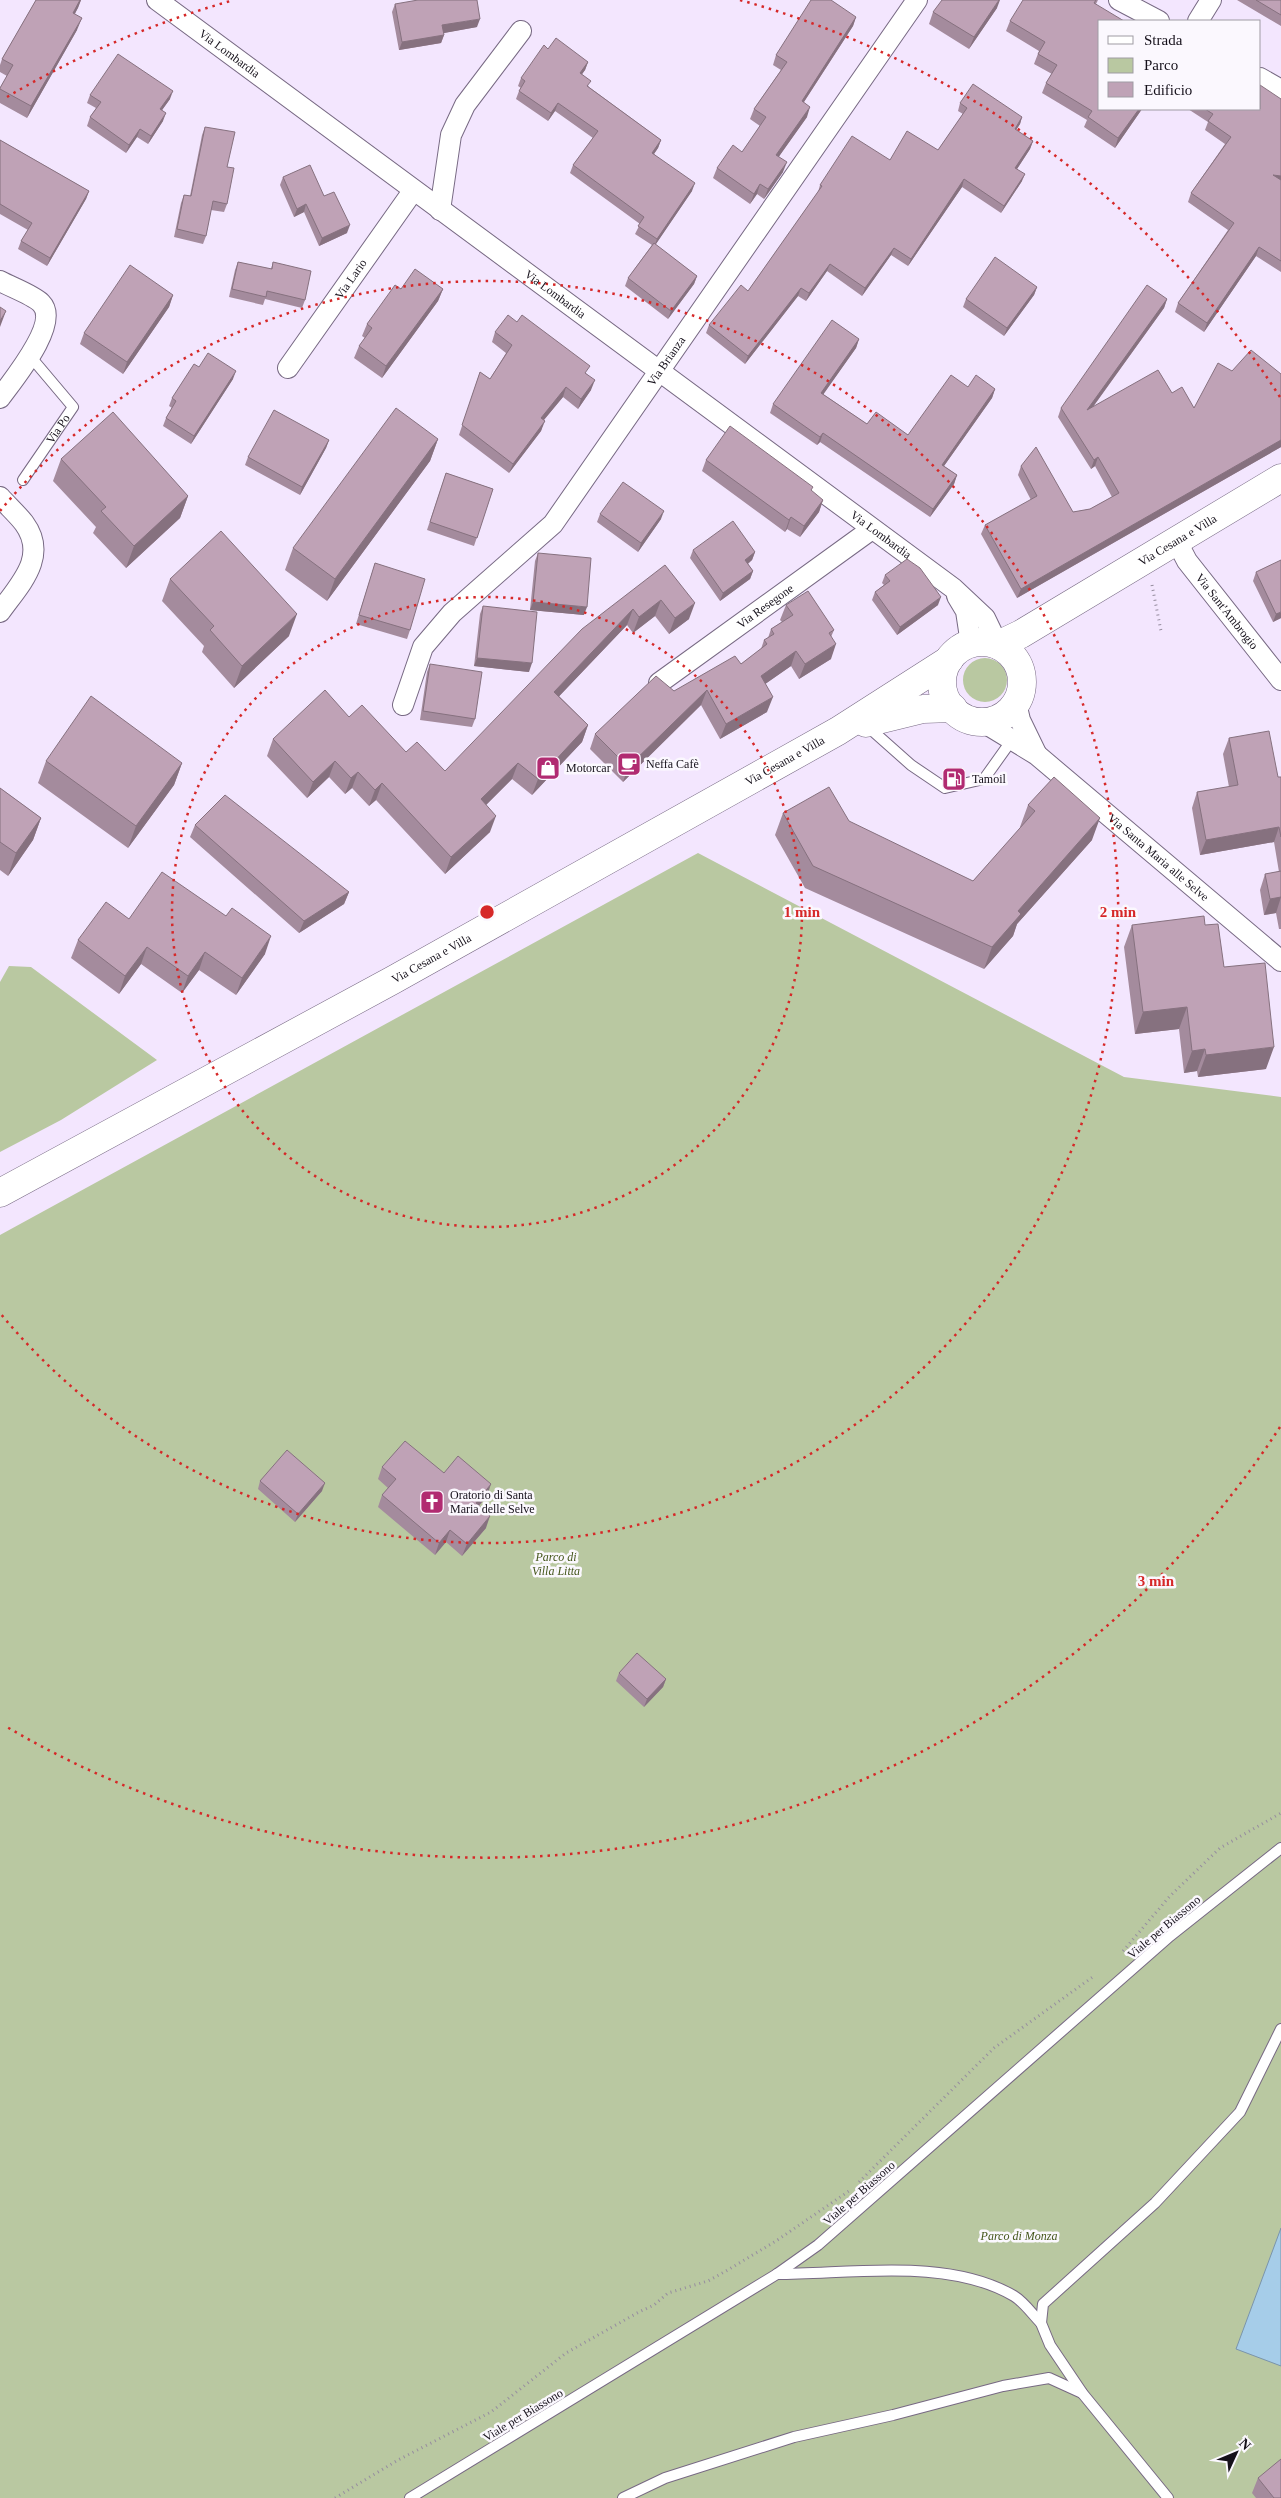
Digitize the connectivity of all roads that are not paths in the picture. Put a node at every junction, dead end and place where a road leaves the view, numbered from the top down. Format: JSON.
{"nodes":[{"id":1,"x":157,"y":0,"type":"edge"},
{"id":2,"x":917,"y":0,"type":"edge"},
{"id":3,"x":1119,"y":0,"type":"edge"},
{"id":4,"x":1210,"y":0,"type":"edge"},
{"id":5,"x":1157,"y":20,"type":"edge"},
{"id":6,"x":1199,"y":20,"type":"edge"},
{"id":7,"x":521,"y":31,"type":"dead end"},
{"id":8,"x":1261,"y":79,"type":"edge"},
{"id":9,"x":1281,"y":90,"type":"edge"},
{"id":10,"x":413,"y":191,"type":"junction"},
{"id":11,"x":440,"y":210,"type":"junction"},
{"id":12,"x":0,"y":281,"type":"edge"},
{"id":13,"x":30,"y":356,"type":"junction"},
{"id":14,"x":288,"y":368,"type":"dead end"},
{"id":15,"x":659,"y":373,"type":"junction"},
{"id":16,"x":0,"y":398,"type":"edge"},
{"id":17,"x":1281,"y":478,"type":"edge"},
{"id":18,"x":23,"y":480,"type":"dead end"},
{"id":19,"x":0,"y":497,"type":"edge"},
{"id":20,"x":872,"y":529,"type":"junction"},
{"id":21,"x":1181,"y":550,"type":"junction"},
{"id":22,"x":953,"y":588,"type":"junction"},
{"id":23,"x":1072,"y":602,"type":"junction"},
{"id":24,"x":0,"y":612,"type":"edge"},
{"id":25,"x":971,"y":644,"type":"junction"},
{"id":26,"x":998,"y":645,"type":"junction"},
{"id":27,"x":949,"y":660,"type":"junction"},
{"id":28,"x":1020,"y":669,"type":"junction"},
{"id":29,"x":1281,"y":680,"type":"edge"},
{"id":30,"x":660,"y":683,"type":"edge"},
{"id":31,"x":403,"y":705,"type":"dead end"},
{"id":32,"x":952,"y":708,"type":"junction"},
{"id":33,"x":1017,"y":723,"type":"junction"},
{"id":34,"x":853,"y":724,"type":"junction"},
{"id":35,"x":1281,"y":961,"type":"edge"},
{"id":36,"x":0,"y":1193,"type":"edge"},
{"id":37,"x":1281,"y":1848,"type":"edge"},
{"id":38,"x":1281,"y":2029,"type":"edge"},
{"id":39,"x":777,"y":2274,"type":"junction"},
{"id":40,"x":1041,"y":2323,"type":"junction"},
{"id":41,"x":1083,"y":2394,"type":"junction"},
{"id":42,"x":410,"y":2498,"type":"edge"},
{"id":43,"x":623,"y":2498,"type":"edge"},
{"id":44,"x":1168,"y":2498,"type":"edge"}],
"edges":[{"from":1,"to":10,"type":"street","name":"Via Lombardia"},
{"from":2,"to":15,"type":"street","name":"Via Brianza"},
{"from":3,"to":5,"type":"street"},
{"from":4,"to":6,"type":"street"},
{"from":7,"to":11,"type":"street"},
{"from":8,"to":9,"type":"street"},
{"from":10,"to":11,"type":"street","name":"Via Lombardia"},
{"from":10,"to":14,"type":"street","name":"Via Lario"},
{"from":11,"to":15,"type":"street","name":"Via Lombardia"},
{"from":12,"to":13,"type":"street"},
{"from":13,"to":16,"type":"street"},
{"from":13,"to":18,"type":"lane","name":"Via Po"},
{"from":15,"to":20,"type":"street","name":"Via Lombardia"},
{"from":15,"to":31,"type":"street","name":"Via Brianza"},
{"from":17,"to":21,"type":"main road","name":"Via Cesana e Villa"},
{"from":19,"to":24,"type":"street"},
{"from":20,"to":22,"type":"street","name":"Via Lombardia"},
{"from":20,"to":30,"type":"street","name":"Via Resegone"},
{"from":21,"to":23,"type":"main road","name":"Via Cesana e Villa"},
{"from":21,"to":29,"type":"street","name":"Via Sant'Ambrogio"},
{"from":22,"to":25,"type":"street","name":"Via Lombardia"},
{"from":22,"to":26,"type":"street","name":"Via Lombardia"},
{"from":23,"to":26,"type":"main road","name":"Via Cesana e Villa"},
{"from":23,"to":28,"type":"main road","name":"Via Cesana e Villa"},
{"from":25,"to":26,"type":"main road"},
{"from":25,"to":27,"type":"main road"},
{"from":26,"to":28,"type":"main road"},
{"from":27,"to":32,"type":"main road"},
{"from":27,"to":34,"type":"main road","name":"Via Cesana e Villa"},
{"from":28,"to":33,"type":"main road"},
{"from":32,"to":33,"type":"main road"},
{"from":32,"to":34,"type":"main road","name":"Via Cesana e Villa"},
{"from":33,"to":34,"type":"lane"},
{"from":33,"to":35,"type":"street","name":"Via Santa Maria alle Selve"},
{"from":34,"to":36,"type":"main road","name":"Via Cesana e Villa"},
{"from":37,"to":39,"type":"lane","name":"Viale per Biassono"},
{"from":38,"to":40,"type":"lane"},
{"from":39,"to":40,"type":"lane"},
{"from":39,"to":42,"type":"lane","name":"Viale per Biassono"},
{"from":40,"to":41,"type":"lane"},
{"from":41,"to":43,"type":"lane"},
{"from":41,"to":44,"type":"lane"}]}
